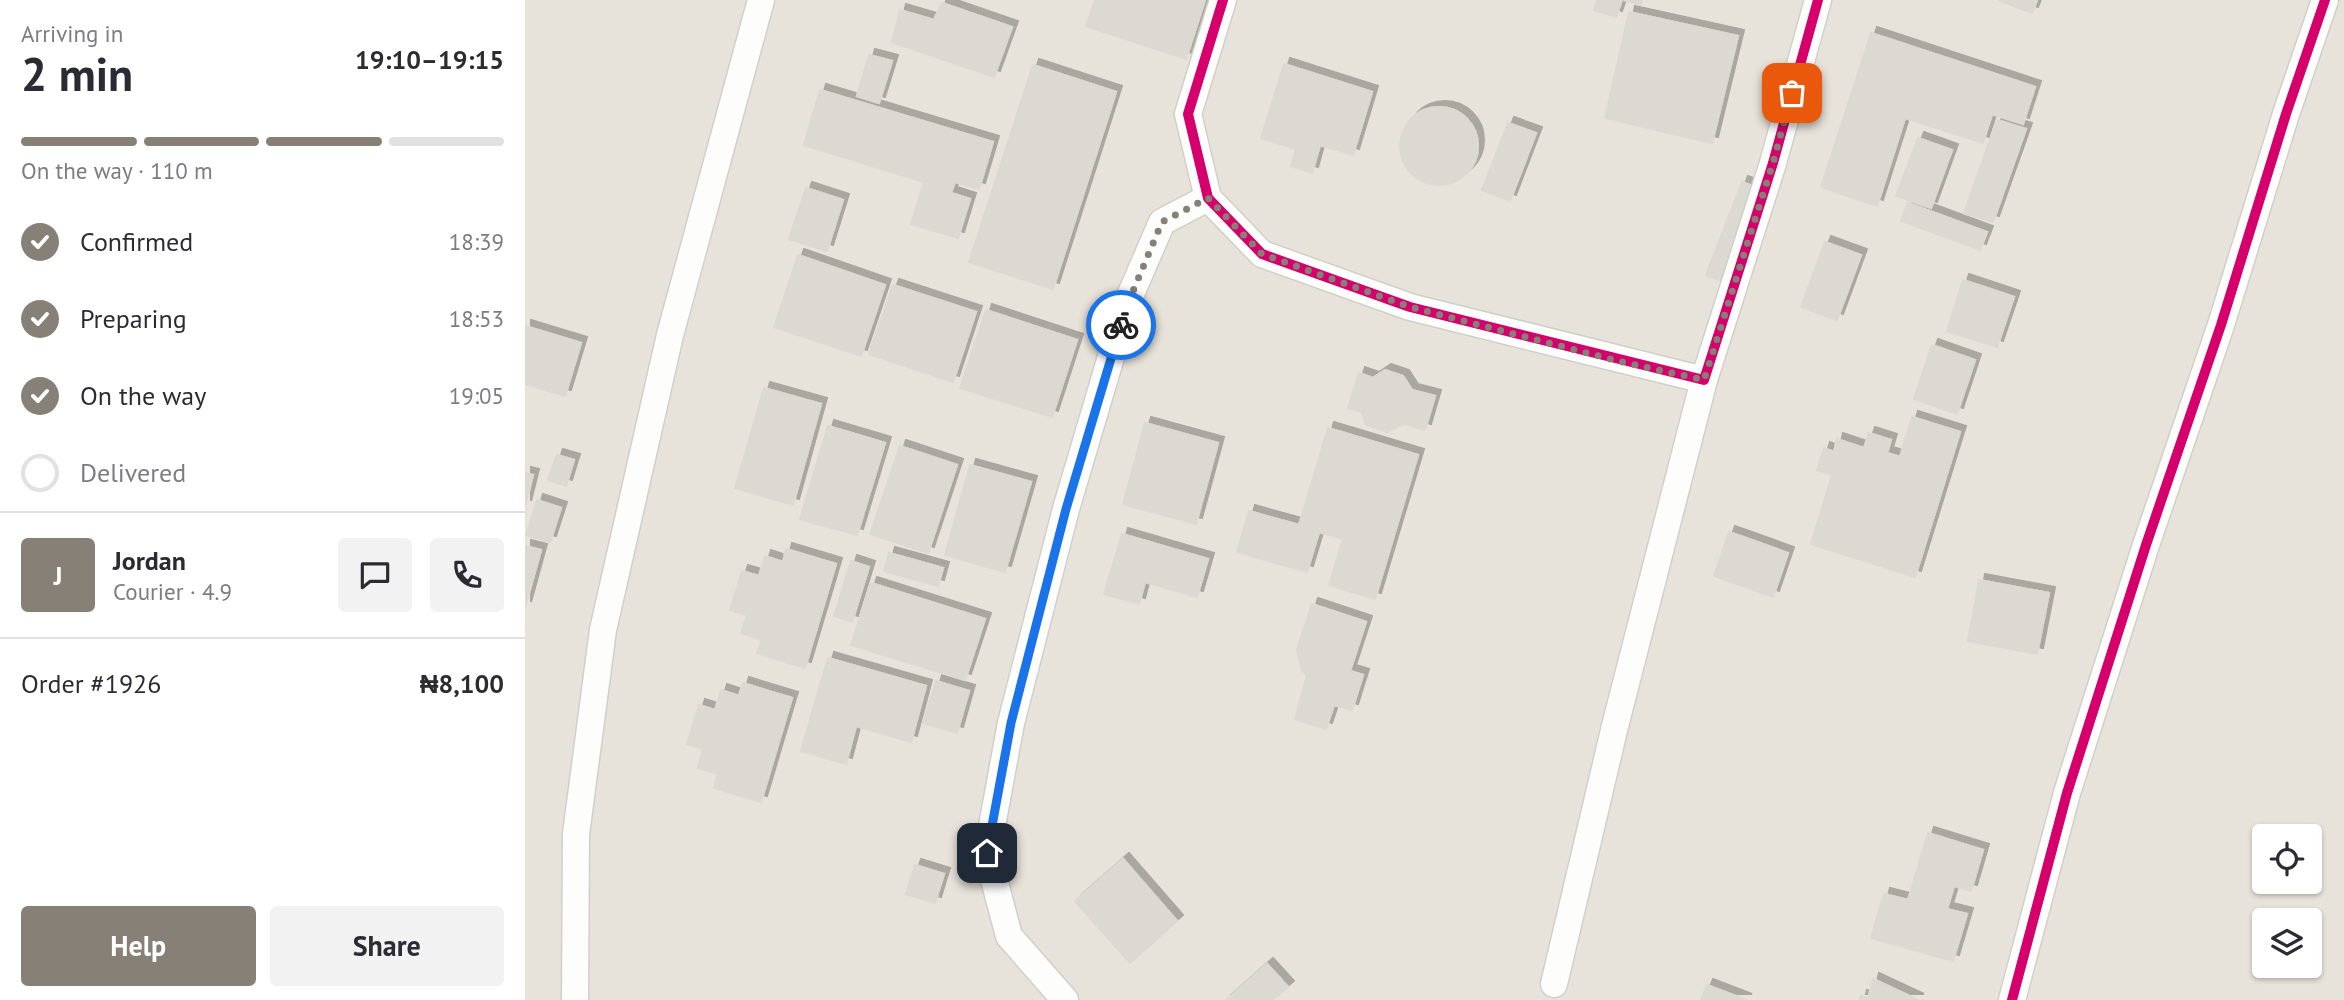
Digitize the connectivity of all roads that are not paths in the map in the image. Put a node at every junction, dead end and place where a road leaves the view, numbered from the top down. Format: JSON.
{"nodes":[{"id":1,"x":761,"y":0,"type":"edge"},
{"id":2,"x":1223,"y":0,"type":"edge"},
{"id":3,"x":1818,"y":0,"type":"edge"},
{"id":4,"x":2325,"y":0,"type":"edge"},
{"id":5,"x":1208,"y":198,"type":"junction"},
{"id":6,"x":1704,"y":380,"type":"junction"},
{"id":7,"x":1555,"y":984,"type":"dead end"},
{"id":8,"x":575,"y":1000,"type":"edge"},
{"id":9,"x":1065,"y":1000,"type":"edge"},
{"id":10,"x":2012,"y":1000,"type":"edge"}],
"edges":[{"from":1,"to":8,"type":"street"},
{"from":2,"to":5,"type":"street"},
{"from":3,"to":6,"type":"street"},
{"from":4,"to":10,"type":"street"},
{"from":5,"to":6,"type":"street"},
{"from":5,"to":9,"type":"street"},
{"from":6,"to":7,"type":"street"}]}
